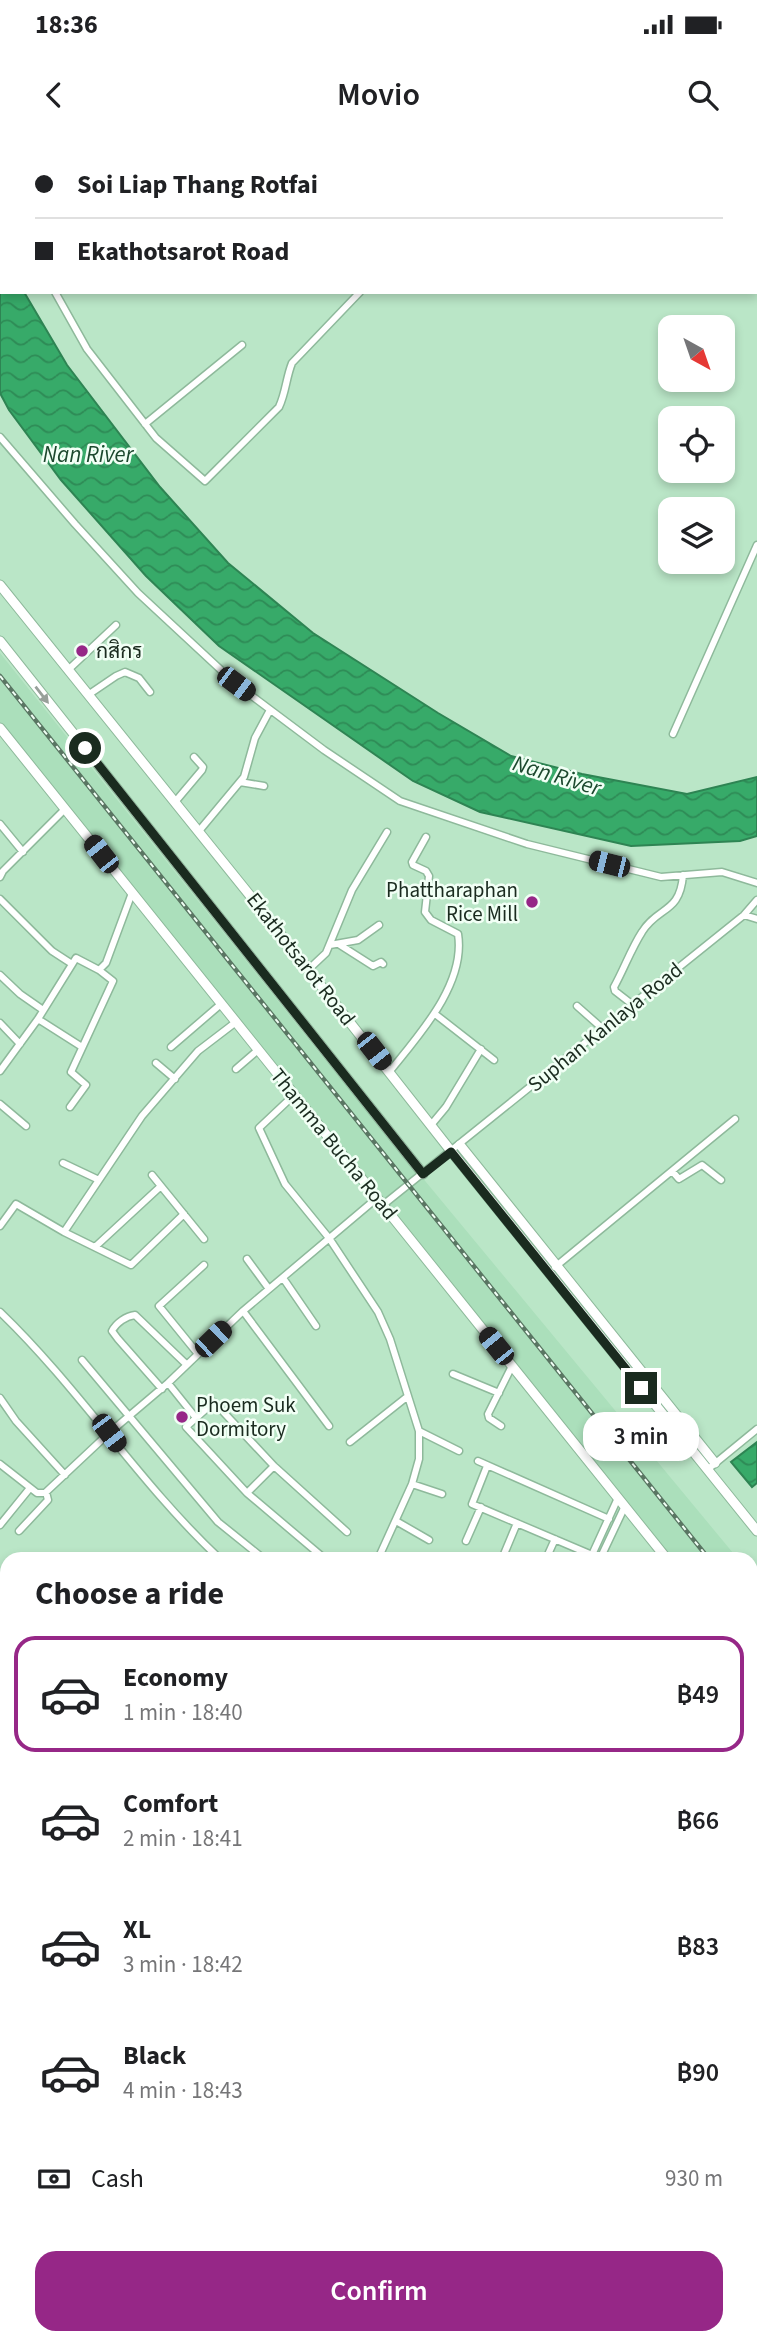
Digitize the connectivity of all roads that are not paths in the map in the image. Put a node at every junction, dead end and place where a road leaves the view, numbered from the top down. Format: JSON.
{"nodes":[{"id":1,"x":56,"y":294,"type":"edge"},
{"id":2,"x":358,"y":294,"type":"edge"},
{"id":3,"x":242,"y":345,"type":"dead end"},
{"id":4,"x":145,"y":424,"type":"junction"},
{"id":5,"x":0,"y":437,"type":"edge"},
{"id":6,"x":757,"y":545,"type":"edge"},
{"id":7,"x":0,"y":585,"type":"edge"},
{"id":8,"x":116,"y":625,"type":"dead end"},
{"id":9,"x":0,"y":641,"type":"edge"},
{"id":10,"x":68,"y":670,"type":"junction"},
{"id":11,"x":150,"y":692,"type":"dead end"},
{"id":12,"x":88,"y":695,"type":"junction"},
{"id":13,"x":270,"y":710,"type":"junction"},
{"id":14,"x":1,"y":731,"type":"edge"},
{"id":15,"x":673,"y":734,"type":"dead end"},
{"id":16,"x":194,"y":757,"type":"dead end"},
{"id":17,"x":240,"y":782,"type":"junction"},
{"id":18,"x":264,"y":786,"type":"dead end"},
{"id":19,"x":175,"y":802,"type":"junction"},
{"id":20,"x":65,"y":809,"type":"junction"},
{"id":21,"x":0,"y":824,"type":"edge"},
{"id":22,"x":199,"y":831,"type":"junction"},
{"id":23,"x":387,"y":832,"type":"dead end"},
{"id":24,"x":426,"y":837,"type":"dead end"},
{"id":25,"x":23,"y":852,"type":"junction"},
{"id":26,"x":683,"y":875,"type":"junction"},
{"id":27,"x":0,"y":877,"type":"edge"},
{"id":28,"x":757,"y":883,"type":"edge"},
{"id":29,"x":132,"y":893,"type":"junction"},
{"id":30,"x":0,"y":899,"type":"edge"},
{"id":31,"x":757,"y":900,"type":"edge"},
{"id":32,"x":744,"y":915,"type":"junction"},
{"id":33,"x":757,"y":919,"type":"edge"},
{"id":34,"x":379,"y":925,"type":"dead end"},
{"id":35,"x":330,"y":945,"type":"junction"},
{"id":36,"x":340,"y":945,"type":"junction"},
{"id":37,"x":72,"y":964,"type":"junction"},
{"id":38,"x":383,"y":964,"type":"dead end"},
{"id":39,"x":309,"y":969,"type":"junction"},
{"id":40,"x":99,"y":970,"type":"junction"},
{"id":41,"x":0,"y":975,"type":"edge"},
{"id":42,"x":221,"y":1004,"type":"junction"},
{"id":43,"x":633,"y":1004,"type":"junction"},
{"id":44,"x":576,"y":1006,"type":"dead end"},
{"id":45,"x":43,"y":1010,"type":"junction"},
{"id":46,"x":435,"y":1014,"type":"junction"},
{"id":47,"x":38,"y":1019,"type":"junction"},
{"id":48,"x":236,"y":1021,"type":"junction"},
{"id":49,"x":0,"y":1023,"type":"edge"},
{"id":50,"x":603,"y":1029,"type":"junction"},
{"id":51,"x":20,"y":1044,"type":"junction"},
{"id":52,"x":82,"y":1047,"type":"junction"},
{"id":53,"x":171,"y":1047,"type":"dead end"},
{"id":54,"x":481,"y":1049,"type":"junction"},
{"id":55,"x":258,"y":1050,"type":"junction"},
{"id":56,"x":494,"y":1060,"type":"dead end"},
{"id":57,"x":156,"y":1062,"type":"dead end"},
{"id":58,"x":1,"y":1068,"type":"edge"},
{"id":59,"x":236,"y":1069,"type":"dead end"},
{"id":60,"x":390,"y":1071,"type":"junction"},
{"id":61,"x":175,"y":1079,"type":"junction"},
{"id":62,"x":294,"y":1095,"type":"junction"},
{"id":63,"x":0,"y":1104,"type":"edge"},
{"id":64,"x":70,"y":1107,"type":"dead end"},
{"id":65,"x":735,"y":1119,"type":"dead end"},
{"id":66,"x":431,"y":1125,"type":"junction"},
{"id":67,"x":26,"y":1126,"type":"dead end"},
{"id":68,"x":460,"y":1145,"type":"junction"},
{"id":69,"x":451,"y":1152,"type":"junction"},
{"id":70,"x":64,"y":1163,"type":"dead end"},
{"id":71,"x":672,"y":1171,"type":"junction"},
{"id":72,"x":423,"y":1174,"type":"junction"},
{"id":73,"x":152,"y":1175,"type":"dead end"},
{"id":74,"x":99,"y":1180,"type":"junction"},
{"id":75,"x":722,"y":1180,"type":"dead end"},
{"id":76,"x":161,"y":1186,"type":"junction"},
{"id":77,"x":380,"y":1202,"type":"junction"},
{"id":78,"x":184,"y":1214,"type":"junction"},
{"id":79,"x":0,"y":1226,"type":"edge"},
{"id":80,"x":64,"y":1232,"type":"junction"},
{"id":81,"x":329,"y":1238,"type":"junction"},
{"id":82,"x":204,"y":1240,"type":"dead end"},
{"id":83,"x":95,"y":1247,"type":"junction"},
{"id":84,"x":247,"y":1259,"type":"dead end"},
{"id":85,"x":204,"y":1265,"type":"dead end"},
{"id":86,"x":557,"y":1266,"type":"junction"},
{"id":87,"x":549,"y":1273,"type":"junction"},
{"id":88,"x":283,"y":1278,"type":"junction"},
{"id":89,"x":269,"y":1289,"type":"junction"},
{"id":90,"x":243,"y":1311,"type":"junction"},
{"id":91,"x":0,"y":1312,"type":"edge"},
{"id":92,"x":316,"y":1326,"type":"dead end"},
{"id":93,"x":198,"y":1354,"type":"junction"},
{"id":94,"x":82,"y":1360,"type":"dead end"},
{"id":95,"x":187,"y":1365,"type":"junction"},
{"id":96,"x":512,"y":1366,"type":"junction"},
{"id":97,"x":453,"y":1374,"type":"dead end"},
{"id":98,"x":164,"y":1386,"type":"junction"},
{"id":99,"x":499,"y":1393,"type":"junction"},
{"id":100,"x":408,"y":1396,"type":"junction"},
{"id":101,"x":0,"y":1398,"type":"edge"},
{"id":102,"x":130,"y":1417,"type":"junction"},
{"id":103,"x":196,"y":1418,"type":"junction"},
{"id":104,"x":329,"y":1426,"type":"dead end"},
{"id":105,"x":500,"y":1426,"type":"dead end"},
{"id":106,"x":757,"y":1429,"type":"edge"},
{"id":107,"x":419,"y":1431,"type":"junction"},
{"id":108,"x":109,"y":1433,"type":"junction"},
{"id":109,"x":350,"y":1441,"type":"dead end"},
{"id":110,"x":459,"y":1451,"type":"dead end"},
{"id":111,"x":478,"y":1461,"type":"dead end"},
{"id":112,"x":715,"y":1462,"type":"junction"},
{"id":113,"x":0,"y":1464,"type":"edge"},
{"id":114,"x":487,"y":1465,"type":"junction"},
{"id":115,"x":274,"y":1466,"type":"junction"},
{"id":116,"x":707,"y":1470,"type":"junction"},
{"id":117,"x":65,"y":1475,"type":"junction"},
{"id":118,"x":412,"y":1484,"type":"junction"},
{"id":119,"x":30,"y":1488,"type":"junction"},
{"id":120,"x":46,"y":1492,"type":"junction"},
{"id":121,"x":247,"y":1493,"type":"junction"},
{"id":122,"x":442,"y":1494,"type":"dead end"},
{"id":123,"x":618,"y":1498,"type":"junction"},
{"id":124,"x":625,"y":1506,"type":"junction"},
{"id":125,"x":481,"y":1507,"type":"junction"},
{"id":126,"x":609,"y":1519,"type":"junction"},
{"id":127,"x":396,"y":1521,"type":"junction"},
{"id":128,"x":517,"y":1523,"type":"junction"},
{"id":129,"x":0,"y":1525,"type":"edge"},
{"id":130,"x":19,"y":1531,"type":"dead end"},
{"id":131,"x":757,"y":1531,"type":"edge"},
{"id":132,"x":347,"y":1532,"type":"dead end"},
{"id":133,"x":555,"y":1539,"type":"junction"},
{"id":134,"x":429,"y":1540,"type":"dead end"},
{"id":135,"x":466,"y":1541,"type":"dead end"},
{"id":136,"x":213,"y":1552,"type":"edge"},
{"id":137,"x":255,"y":1552,"type":"edge"},
{"id":138,"x":317,"y":1552,"type":"edge"},
{"id":139,"x":381,"y":1552,"type":"edge"},
{"id":140,"x":505,"y":1552,"type":"edge"},
{"id":141,"x":549,"y":1552,"type":"edge"},
{"id":142,"x":581,"y":1552,"type":"edge"},
{"id":143,"x":593,"y":1552,"type":"edge"},
{"id":144,"x":603,"y":1552,"type":"edge"},
{"id":145,"x":661,"y":1552,"type":"edge"}],
"edges":[{"from":1,"to":4,"type":"street"},
{"from":2,"to":4,"type":"street"},
{"from":3,"to":4,"type":"street"},
{"from":5,"to":13,"type":"street"},
{"from":6,"to":15,"type":"street"},
{"from":7,"to":10,"type":"main road","name":"Ekathotsarot Road"},
{"from":8,"to":10,"type":"street"},
{"from":9,"to":72,"type":"main road","one_way":true},
{"from":10,"to":12,"type":"main road","name":"Ekathotsarot Road"},
{"from":11,"to":12,"type":"street"},
{"from":12,"to":19,"type":"main road","name":"Ekathotsarot Road"},
{"from":13,"to":17,"type":"street"},
{"from":13,"to":26,"type":"street"},
{"from":14,"to":20,"type":"main road","name":"Thamma Bucha Road"},
{"from":16,"to":19,"type":"street"},
{"from":17,"to":18,"type":"street"},
{"from":17,"to":22,"type":"street"},
{"from":19,"to":22,"type":"main road","name":"Ekathotsarot Road"},
{"from":20,"to":25,"type":"street"},
{"from":20,"to":29,"type":"main road","name":"Thamma Bucha Road"},
{"from":21,"to":25,"type":"street"},
{"from":22,"to":39,"type":"main road","name":"Ekathotsarot Road"},
{"from":23,"to":35,"type":"street"},
{"from":24,"to":46,"type":"street"},
{"from":25,"to":27,"type":"street"},
{"from":26,"to":28,"type":"street"},
{"from":26,"to":43,"type":"street"},
{"from":29,"to":40,"type":"street"},
{"from":29,"to":42,"type":"main road","name":"Thamma Bucha Road"},
{"from":30,"to":37,"type":"street"},
{"from":31,"to":32,"type":"street","name":"Suphan Kanlaya Road"},
{"from":32,"to":33,"type":"street"},
{"from":32,"to":43,"type":"street","name":"Suphan Kanlaya Road"},
{"from":34,"to":36,"type":"street"},
{"from":35,"to":36,"type":"street"},
{"from":35,"to":39,"type":"street"},
{"from":36,"to":38,"type":"street"},
{"from":37,"to":40,"type":"street"},
{"from":37,"to":45,"type":"street"},
{"from":39,"to":60,"type":"main road","name":"Ekathotsarot Road"},
{"from":40,"to":52,"type":"street"},
{"from":41,"to":45,"type":"street"},
{"from":42,"to":48,"type":"main road","name":"Thamma Bucha Road"},
{"from":42,"to":53,"type":"street"},
{"from":43,"to":50,"type":"street","name":"Suphan Kanlaya Road"},
{"from":44,"to":50,"type":"street"},
{"from":45,"to":47,"type":"street"},
{"from":46,"to":54,"type":"street"},
{"from":46,"to":60,"type":"street"},
{"from":47,"to":51,"type":"street"},
{"from":47,"to":52,"type":"street"},
{"from":48,"to":55,"type":"main road","name":"Thamma Bucha Road"},
{"from":48,"to":61,"type":"street"},
{"from":49,"to":51,"type":"street"},
{"from":50,"to":68,"type":"street","name":"Suphan Kanlaya Road"},
{"from":51,"to":58,"type":"street"},
{"from":52,"to":64,"type":"street"},
{"from":54,"to":56,"type":"street"},
{"from":54,"to":66,"type":"street"},
{"from":55,"to":59,"type":"street"},
{"from":55,"to":62,"type":"main road","name":"Thamma Bucha Road"},
{"from":57,"to":61,"type":"street"},
{"from":60,"to":66,"type":"main road","name":"Ekathotsarot Road"},
{"from":61,"to":74,"type":"street"},
{"from":62,"to":77,"type":"main road","name":"Thamma Bucha Road"},
{"from":62,"to":81,"type":"street"},
{"from":63,"to":67,"type":"street"},
{"from":65,"to":71,"type":"street"},
{"from":66,"to":69,"type":"main road","name":"Ekathotsarot Road"},
{"from":68,"to":69,"type":"street","name":"Suphan Kanlaya Road"},
{"from":68,"to":86,"type":"main road"},
{"from":69,"to":72,"type":"street","name":"Suphan Kanlaya Road"},
{"from":69,"to":87,"type":"main road","name":"Ekathotsarot Road"},
{"from":70,"to":74,"type":"street"},
{"from":71,"to":75,"type":"street"},
{"from":71,"to":86,"type":"street"},
{"from":72,"to":77,"type":"street","name":"Suphan Kanlaya Road"},
{"from":73,"to":76,"type":"street"},
{"from":74,"to":80,"type":"street"},
{"from":76,"to":78,"type":"street"},
{"from":76,"to":83,"type":"street"},
{"from":77,"to":81,"type":"street","name":"Suphan Kanlaya Road"},
{"from":77,"to":96,"type":"main road","name":"Thamma Bucha Road"},
{"from":78,"to":82,"type":"street"},
{"from":78,"to":83,"type":"street"},
{"from":79,"to":80,"type":"street"},
{"from":80,"to":83,"type":"street"},
{"from":81,"to":88,"type":"street","name":"Suphan Kanlaya Road"},
{"from":81,"to":100,"type":"street"},
{"from":84,"to":89,"type":"street"},
{"from":85,"to":93,"type":"street"},
{"from":86,"to":87,"type":"street"},
{"from":86,"to":112,"type":"main road"},
{"from":87,"to":116,"type":"main road","name":"Ekathotsarot Road"},
{"from":88,"to":89,"type":"street","name":"Suphan Kanlaya Road"},
{"from":88,"to":92,"type":"street"},
{"from":89,"to":90,"type":"street","name":"Suphan Kanlaya Road"},
{"from":90,"to":93,"type":"street","name":"Suphan Kanlaya Road"},
{"from":90,"to":104,"type":"street"},
{"from":91,"to":108,"type":"street"},
{"from":93,"to":95,"type":"street","name":"Suphan Kanlaya Road"},
{"from":94,"to":102,"type":"street"},
{"from":95,"to":98,"type":"street","name":"Suphan Kanlaya Road"},
{"from":95,"to":98,"type":"street"},
{"from":96,"to":99,"type":"street"},
{"from":96,"to":123,"type":"main road","name":"Thamma Bucha Road"},
{"from":97,"to":99,"type":"street"},
{"from":98,"to":102,"type":"street","name":"Suphan Kanlaya Road"},
{"from":98,"to":103,"type":"street"},
{"from":99,"to":105,"type":"street"},
{"from":100,"to":107,"type":"street"},
{"from":100,"to":109,"type":"street"},
{"from":101,"to":117,"type":"street"},
{"from":102,"to":108,"type":"street","name":"Suphan Kanlaya Road"},
{"from":102,"to":137,"type":"street"},
{"from":103,"to":115,"type":"street"},
{"from":103,"to":121,"type":"street"},
{"from":106,"to":112,"type":"street"},
{"from":107,"to":110,"type":"street"},
{"from":107,"to":118,"type":"street"},
{"from":108,"to":117,"type":"street","name":"Suphan Kanlaya Road"},
{"from":108,"to":136,"type":"street"},
{"from":111,"to":114,"type":"street"},
{"from":112,"to":116,"type":"street"},
{"from":113,"to":119,"type":"street"},
{"from":114,"to":125,"type":"street"},
{"from":114,"to":126,"type":"street"},
{"from":115,"to":121,"type":"street"},
{"from":115,"to":132,"type":"street"},
{"from":116,"to":131,"type":"main road","name":"Ekathotsarot Road"},
{"from":117,"to":120,"type":"street","name":"Suphan Kanlaya Road"},
{"from":118,"to":122,"type":"street"},
{"from":118,"to":127,"type":"street"},
{"from":119,"to":120,"type":"street"},
{"from":119,"to":129,"type":"street"},
{"from":120,"to":130,"type":"street","name":"Suphan Kanlaya Road"},
{"from":121,"to":138,"type":"street"},
{"from":123,"to":124,"type":"main road","name":"Thamma Bucha Road"},
{"from":123,"to":126,"type":"street"},
{"from":124,"to":144,"type":"street"},
{"from":124,"to":145,"type":"main road","name":"Thamma Bucha Road"},
{"from":125,"to":128,"type":"street"},
{"from":125,"to":135,"type":"street"},
{"from":126,"to":143,"type":"street"},
{"from":127,"to":134,"type":"street"},
{"from":127,"to":139,"type":"street"},
{"from":128,"to":133,"type":"street"},
{"from":128,"to":140,"type":"street"},
{"from":133,"to":141,"type":"street"},
{"from":133,"to":142,"type":"street"}]}
